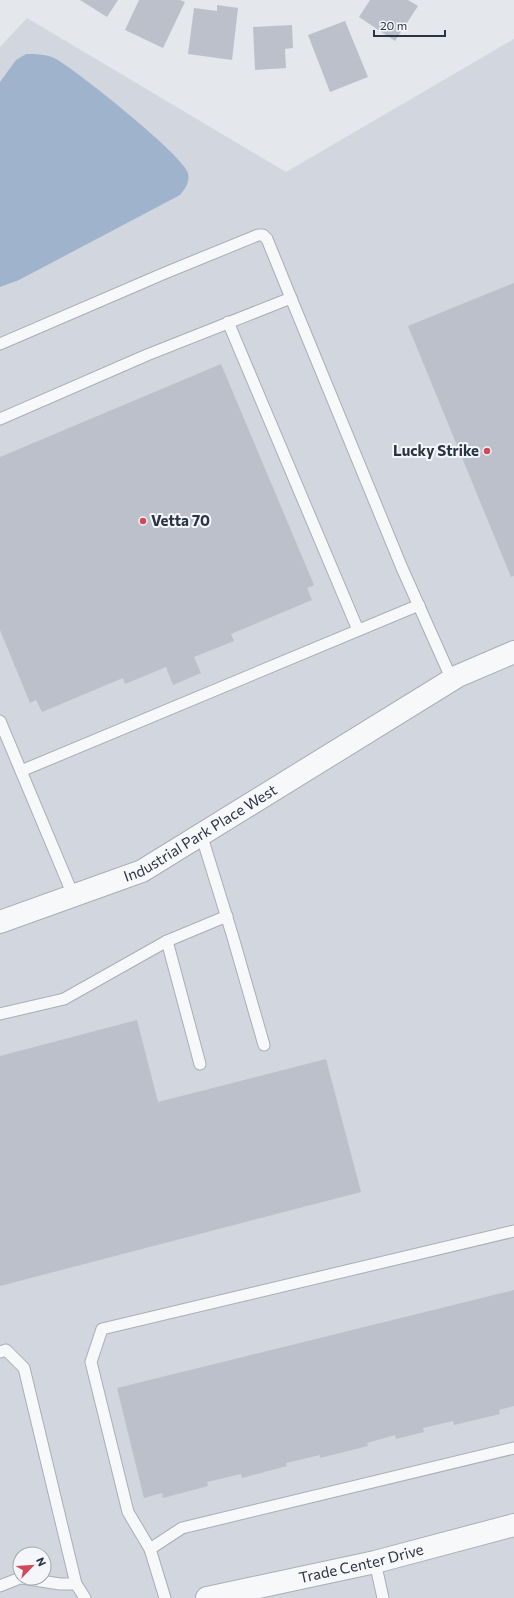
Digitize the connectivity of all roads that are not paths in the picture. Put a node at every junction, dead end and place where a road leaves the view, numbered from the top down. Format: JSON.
{"nodes":[{"id":1,"x":291,"y":298,"type":"junction"},
{"id":2,"x":228,"y":322,"type":"junction"},
{"id":3,"x":0,"y":344,"type":"edge"},
{"id":4,"x":0,"y":419,"type":"edge"},
{"id":5,"x":419,"y":605,"type":"junction"},
{"id":6,"x":358,"y":630,"type":"junction"},
{"id":7,"x":514,"y":652,"type":"edge"},
{"id":8,"x":452,"y":680,"type":"junction"},
{"id":9,"x":0,"y":721,"type":"edge"},
{"id":10,"x":21,"y":771,"type":"junction"},
{"id":11,"x":201,"y":834,"type":"junction"},
{"id":12,"x":73,"y":896,"type":"junction"},
{"id":13,"x":227,"y":916,"type":"junction"},
{"id":14,"x":0,"y":922,"type":"edge"},
{"id":15,"x":167,"y":941,"type":"junction"},
{"id":16,"x":0,"y":1014,"type":"edge"},
{"id":17,"x":264,"y":1045,"type":"dead end"},
{"id":18,"x":200,"y":1064,"type":"dead end"},
{"id":19,"x":514,"y":1231,"type":"edge"},
{"id":20,"x":0,"y":1352,"type":"edge"},
{"id":21,"x":514,"y":1448,"type":"edge"},
{"id":22,"x":514,"y":1525,"type":"edge"},
{"id":23,"x":150,"y":1549,"type":"junction"},
{"id":24,"x":375,"y":1562,"type":"junction"},
{"id":25,"x":12,"y":1581,"type":"edge"},
{"id":26,"x":52,"y":1583,"type":"edge"},
{"id":27,"x":76,"y":1584,"type":"junction"},
{"id":28,"x":0,"y":1586,"type":"edge"},
{"id":29,"x":85,"y":1598,"type":"edge"},
{"id":30,"x":165,"y":1598,"type":"edge"},
{"id":31,"x":206,"y":1598,"type":"edge"},
{"id":32,"x":383,"y":1598,"type":"edge"}],
"edges":[{"from":1,"to":2,"type":"lane"},
{"from":1,"to":3,"type":"lane"},
{"from":1,"to":5,"type":"lane"},
{"from":2,"to":4,"type":"lane"},
{"from":2,"to":6,"type":"lane"},
{"from":5,"to":6,"type":"lane"},
{"from":5,"to":8,"type":"lane"},
{"from":6,"to":10,"type":"lane"},
{"from":7,"to":8,"type":"street","name":"Industrial Park Place West"},
{"from":8,"to":11,"type":"street","name":"Industrial Park Place West"},
{"from":9,"to":10,"type":"lane"},
{"from":10,"to":12,"type":"lane"},
{"from":11,"to":12,"type":"street","name":"Industrial Park Place West"},
{"from":11,"to":13,"type":"lane"},
{"from":12,"to":14,"type":"street","name":"Industrial Park Place West"},
{"from":13,"to":15,"type":"lane"},
{"from":13,"to":17,"type":"lane"},
{"from":15,"to":16,"type":"lane"},
{"from":15,"to":18,"type":"lane"},
{"from":19,"to":23,"type":"lane"},
{"from":20,"to":27,"type":"lane"},
{"from":21,"to":23,"type":"lane"},
{"from":22,"to":24,"type":"street","name":"Trade Center Drive"},
{"from":23,"to":30,"type":"lane"},
{"from":24,"to":31,"type":"street","name":"Trade Center Drive"},
{"from":24,"to":32,"type":"lane"},
{"from":25,"to":28,"type":"lane"},
{"from":26,"to":27,"type":"lane"},
{"from":27,"to":29,"type":"lane"}]}
